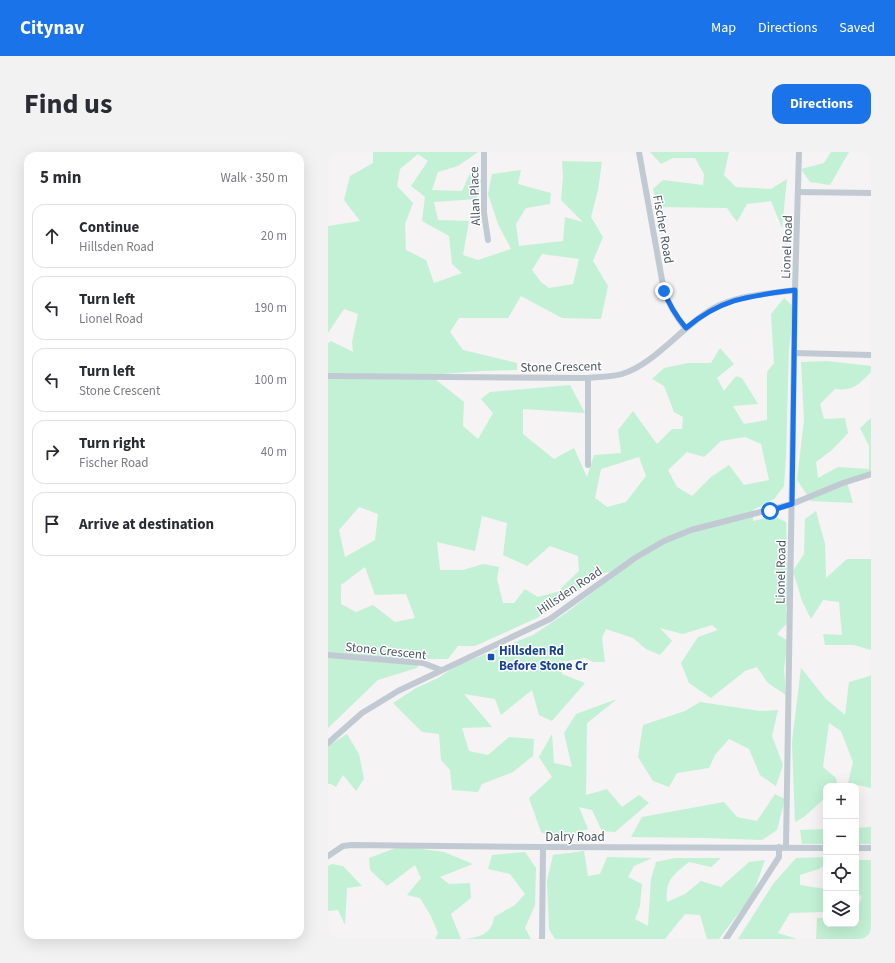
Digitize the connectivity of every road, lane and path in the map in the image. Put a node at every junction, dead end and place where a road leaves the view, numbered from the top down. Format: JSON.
{"nodes":[{"id":1,"x":484,"y":152,"type":"edge"},
{"id":2,"x":639,"y":152,"type":"edge"},
{"id":3,"x":799,"y":152,"type":"edge"},
{"id":4,"x":798,"y":192,"type":"junction"},
{"id":5,"x":871,"y":193,"type":"edge"},
{"id":6,"x":488,"y":240,"type":"dead end"},
{"id":7,"x":795,"y":290,"type":"junction"},
{"id":8,"x":686,"y":328,"type":"junction"},
{"id":9,"x":794,"y":354,"type":"junction"},
{"id":10,"x":871,"y":355,"type":"edge"},
{"id":11,"x":328,"y":376,"type":"edge"},
{"id":12,"x":588,"y":378,"type":"junction"},
{"id":13,"x":588,"y":465,"type":"dead end"},
{"id":14,"x":871,"y":474,"type":"edge"},
{"id":15,"x":792,"y":504,"type":"junction"},
{"id":16,"x":328,"y":655,"type":"edge"},
{"id":17,"x":441,"y":670,"type":"junction"},
{"id":18,"x":328,"y":743,"type":"edge"},
{"id":19,"x":543,"y":847,"type":"junction"},
{"id":20,"x":779,"y":847,"type":"junction"},
{"id":21,"x":786,"y":847,"type":"junction"},
{"id":22,"x":823,"y":848,"type":"edge"},
{"id":23,"x":859,"y":848,"type":"edge"},
{"id":24,"x":871,"y":848,"type":"edge"},
{"id":25,"x":328,"y":856,"type":"edge"},
{"id":26,"x":542,"y":939,"type":"edge"},
{"id":27,"x":726,"y":939,"type":"edge"}],
"edges":[{"from":1,"to":6,"type":"street","name":"Allan Place"},
{"from":2,"to":8,"type":"street","name":"Fischer Road"},
{"from":3,"to":4,"type":"street","name":"Lionel Road"},
{"from":4,"to":5,"type":"street"},
{"from":4,"to":7,"type":"street","name":"Lionel Road"},
{"from":7,"to":8,"type":"street","name":"Stone Crescent"},
{"from":7,"to":9,"type":"street","name":"Lionel Road"},
{"from":8,"to":12,"type":"street","name":"Stone Crescent"},
{"from":9,"to":10,"type":"street"},
{"from":9,"to":15,"type":"street","name":"Lionel Road"},
{"from":11,"to":12,"type":"street","name":"Stone Crescent"},
{"from":12,"to":13,"type":"street"},
{"from":14,"to":15,"type":"street","name":"Hillsden Road"},
{"from":15,"to":17,"type":"street","name":"Hillsden Road"},
{"from":15,"to":21,"type":"street","name":"Lionel Road"},
{"from":16,"to":17,"type":"street","name":"Stone Crescent"},
{"from":17,"to":18,"type":"street","name":"Hillsden Road"},
{"from":19,"to":20,"type":"street","name":"Dalry Road"},
{"from":19,"to":25,"type":"street","name":"Dalry Road"},
{"from":19,"to":26,"type":"street"},
{"from":20,"to":21,"type":"street","name":"Dalry Road"},
{"from":20,"to":27,"type":"street"},
{"from":21,"to":22,"type":"street","name":"Dalry Road"},
{"from":23,"to":24,"type":"street"}]}
